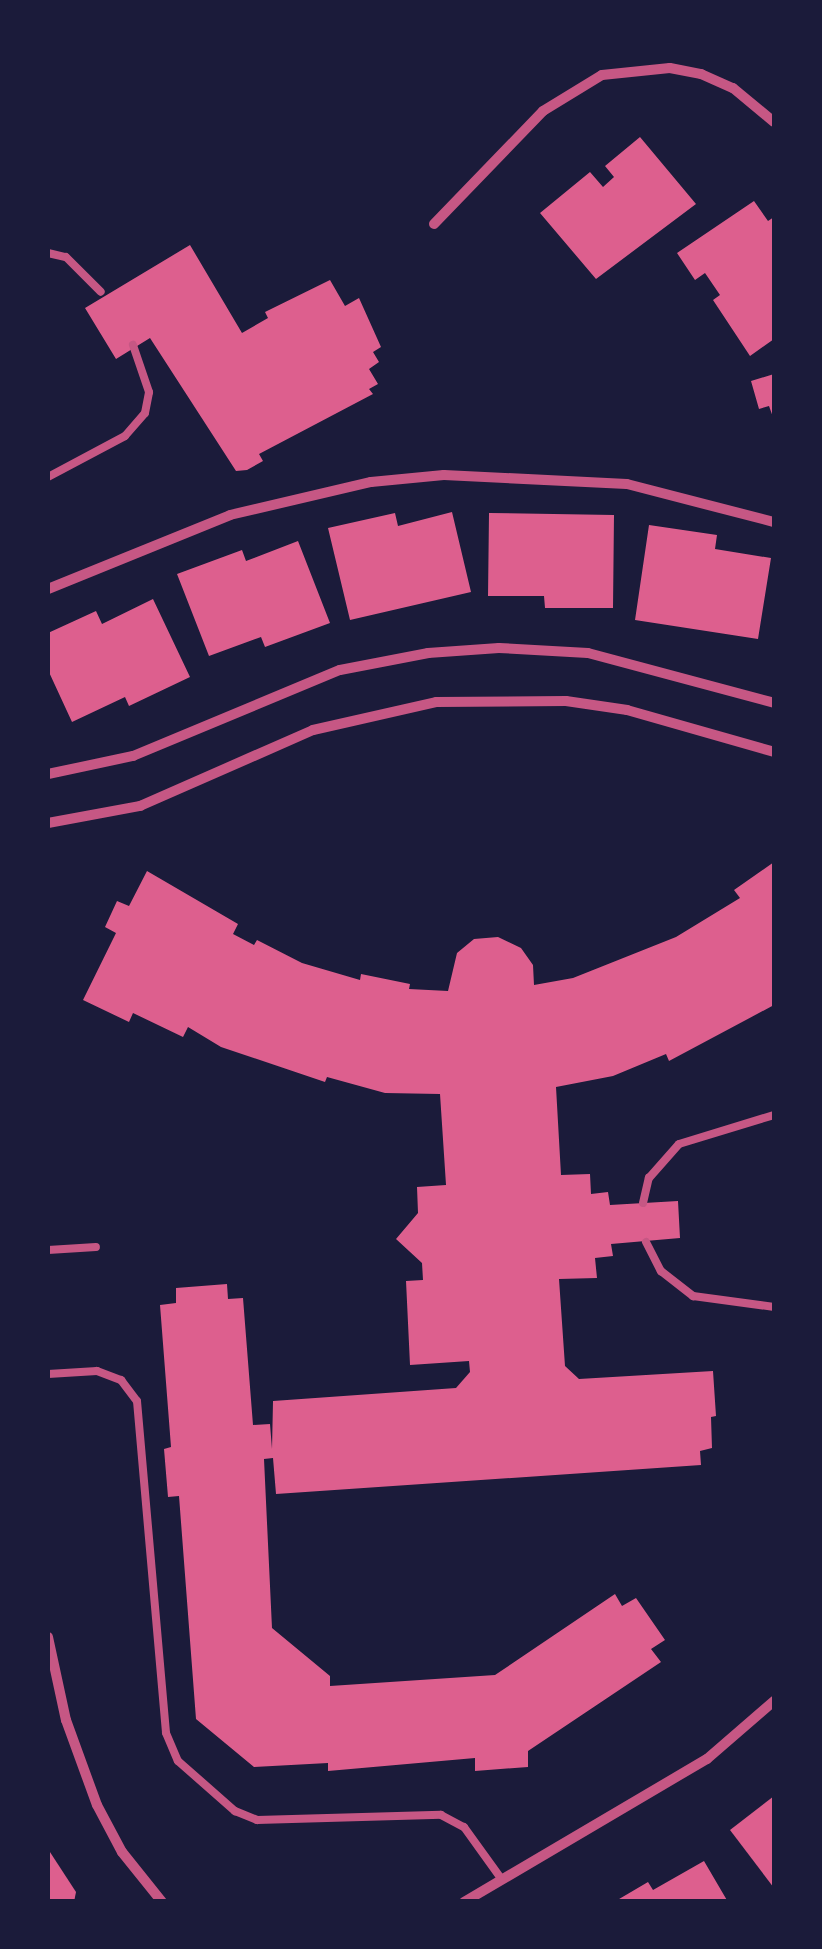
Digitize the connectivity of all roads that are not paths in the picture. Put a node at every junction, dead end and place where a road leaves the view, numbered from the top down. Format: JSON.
{"nodes":[{"id":1,"x":774,"y":122,"type":"edge"},
{"id":2,"x":434,"y":224,"type":"dead end"},
{"id":3,"x":48,"y":253,"type":"edge"},
{"id":4,"x":101,"y":292,"type":"dead end"},
{"id":5,"x":134,"y":345,"type":"dead end"},
{"id":6,"x":48,"y":477,"type":"edge"},
{"id":7,"x":774,"y":522,"type":"edge"},
{"id":8,"x":48,"y":588,"type":"edge"},
{"id":9,"x":774,"y":703,"type":"edge"},
{"id":10,"x":774,"y":752,"type":"edge"},
{"id":11,"x":48,"y":774,"type":"edge"},
{"id":12,"x":48,"y":823,"type":"edge"},
{"id":13,"x":774,"y":1115,"type":"edge"},
{"id":14,"x":643,"y":1203,"type":"dead end"},
{"id":15,"x":646,"y":1242,"type":"dead end"},
{"id":16,"x":96,"y":1247,"type":"dead end"},
{"id":17,"x":48,"y":1250,"type":"edge"},
{"id":18,"x":774,"y":1307,"type":"edge"},
{"id":19,"x":48,"y":1374,"type":"edge"},
{"id":20,"x":48,"y":1637,"type":"edge"},
{"id":21,"x":774,"y":1701,"type":"edge"},
{"id":22,"x":500,"y":1877,"type":"junction"},
{"id":23,"x":162,"y":1902,"type":"edge"},
{"id":24,"x":464,"y":1902,"type":"edge"}],
"edges":[{"from":1,"to":2,"type":"street"},
{"from":3,"to":4,"type":"lane"},
{"from":5,"to":6,"type":"lane"},
{"from":7,"to":8,"type":"street"},
{"from":9,"to":11,"type":"street"},
{"from":10,"to":12,"type":"street"},
{"from":13,"to":14,"type":"lane"},
{"from":15,"to":18,"type":"lane"},
{"from":16,"to":17,"type":"lane"},
{"from":19,"to":22,"type":"lane"},
{"from":20,"to":23,"type":"street"},
{"from":21,"to":22,"type":"street"},
{"from":22,"to":24,"type":"street"}]}
